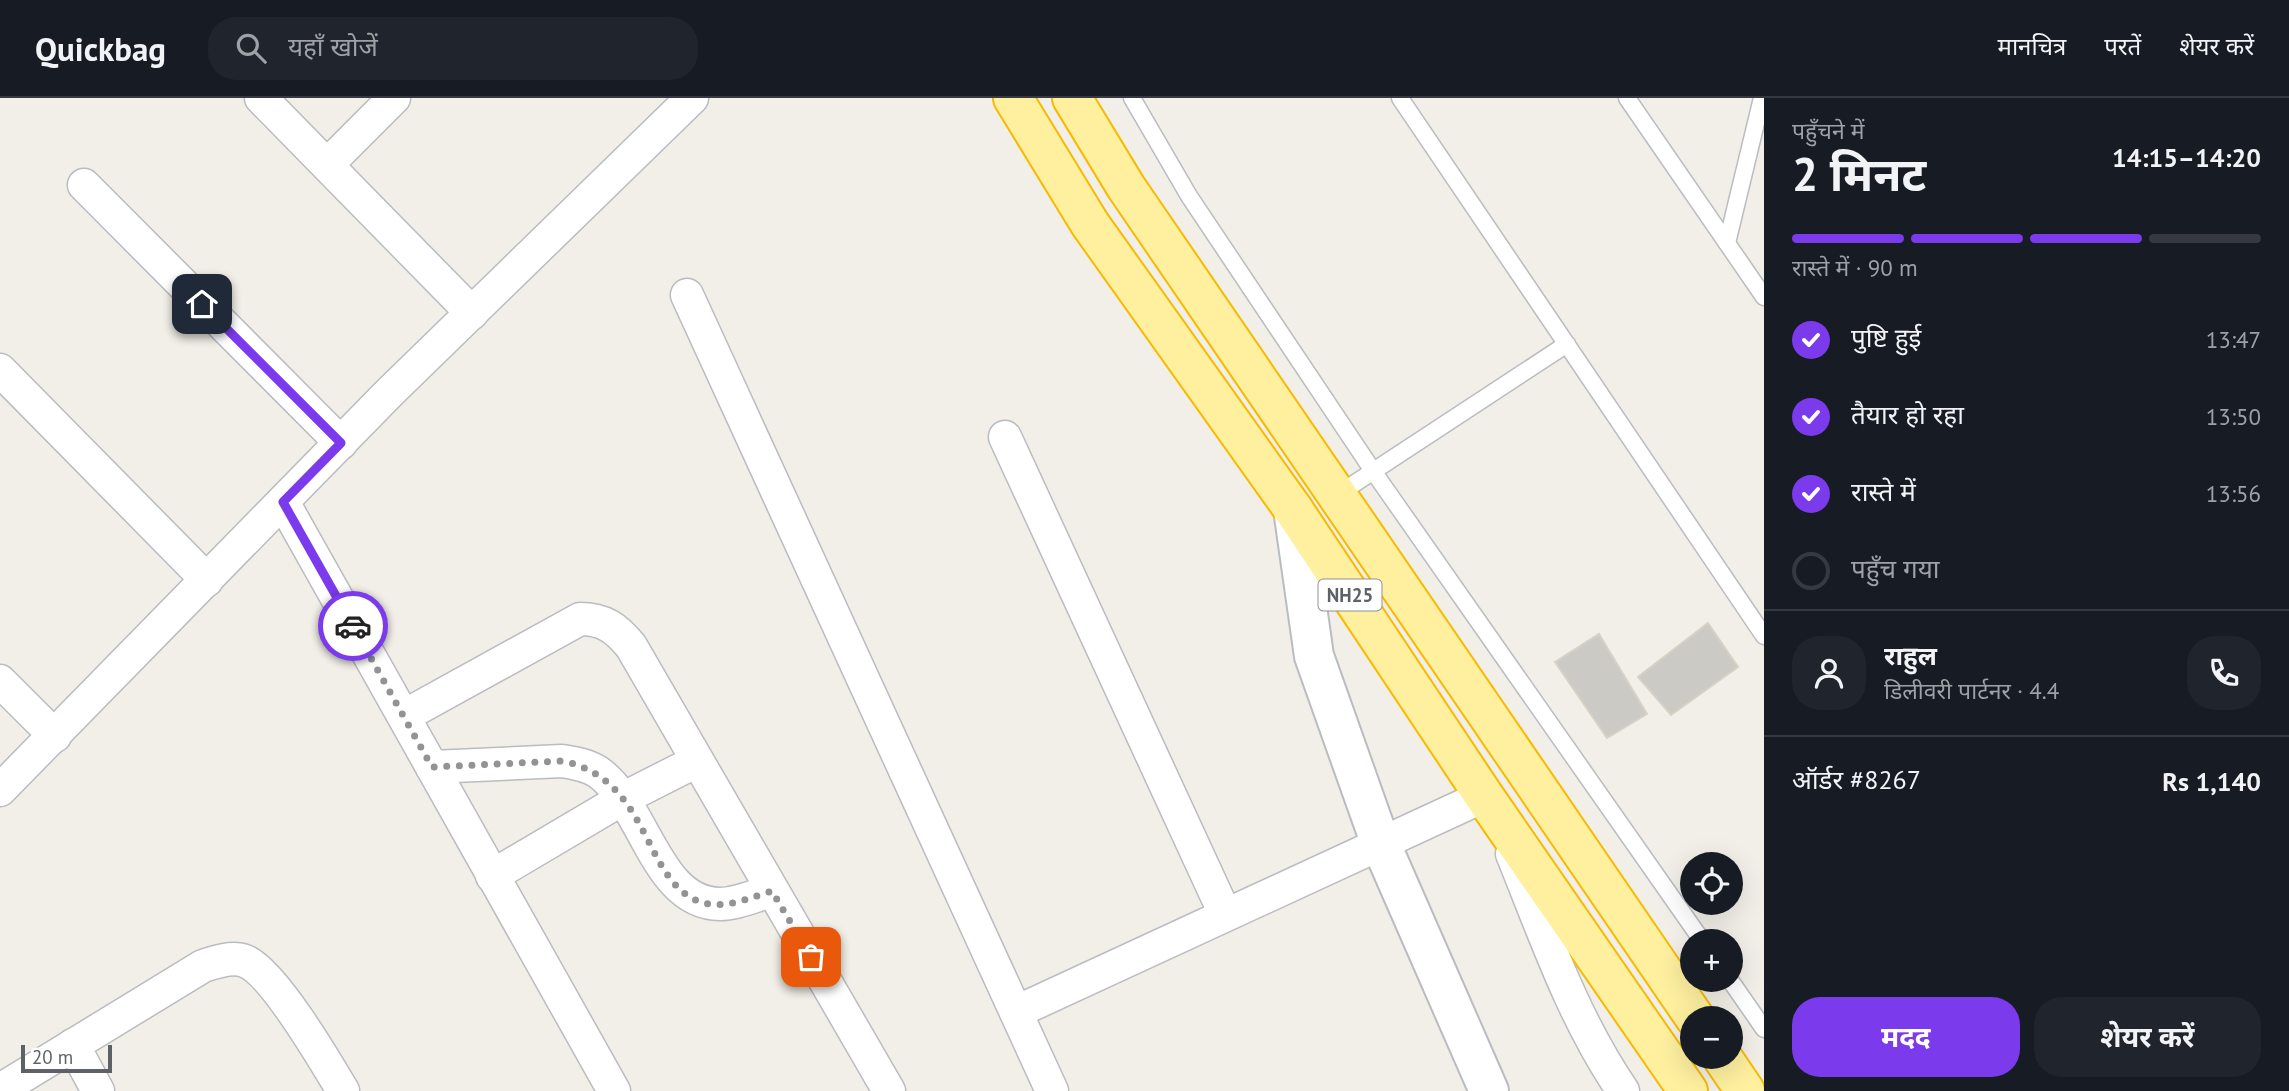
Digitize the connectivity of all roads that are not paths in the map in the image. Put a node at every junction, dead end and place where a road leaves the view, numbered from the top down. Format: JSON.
{"nodes":[{"id":1,"x":261,"y":98,"type":"edge"},
{"id":2,"x":394,"y":98,"type":"edge"},
{"id":3,"x":692,"y":98,"type":"edge"},
{"id":4,"x":1013,"y":98,"type":"edge"},
{"id":5,"x":1072,"y":98,"type":"edge"},
{"id":6,"x":1132,"y":98,"type":"edge"},
{"id":7,"x":1400,"y":98,"type":"edge"},
{"id":8,"x":1628,"y":98,"type":"edge"},
{"id":9,"x":1762,"y":98,"type":"edge"},
{"id":10,"x":327,"y":165,"type":"junction"},
{"id":11,"x":84,"y":185,"type":"dead end"},
{"id":12,"x":1727,"y":243,"type":"junction"},
{"id":13,"x":687,"y":295,"type":"dead end"},
{"id":14,"x":1764,"y":297,"type":"edge"},
{"id":15,"x":472,"y":313,"type":"junction"},
{"id":16,"x":1567,"y":344,"type":"junction"},
{"id":17,"x":0,"y":370,"type":"edge"},
{"id":18,"x":1004,"y":437,"type":"dead end"},
{"id":19,"x":341,"y":443,"type":"junction"},
{"id":20,"x":1373,"y":471,"type":"junction"},
{"id":21,"x":1337,"y":495,"type":"junction"},
{"id":22,"x":283,"y":502,"type":"junction"},
{"id":23,"x":1293,"y":509,"type":"junction"},
{"id":24,"x":206,"y":580,"type":"junction"},
{"id":25,"x":1764,"y":636,"type":"edge"},
{"id":26,"x":0,"y":681,"type":"edge"},
{"id":27,"x":404,"y":716,"type":"junction"},
{"id":28,"x":55,"y":736,"type":"junction"},
{"id":29,"x":697,"y":761,"type":"junction"},
{"id":30,"x":432,"y":767,"type":"junction"},
{"id":31,"x":0,"y":790,"type":"edge"},
{"id":32,"x":624,"y":798,"type":"junction"},
{"id":33,"x":1490,"y":805,"type":"junction"},
{"id":34,"x":1380,"y":842,"type":"junction"},
{"id":35,"x":492,"y":876,"type":"junction"},
{"id":36,"x":772,"y":891,"type":"junction"},
{"id":37,"x":1225,"y":914,"type":"junction"},
{"id":38,"x":1694,"y":929,"type":"edge"},
{"id":39,"x":1738,"y":992,"type":"edge"},
{"id":40,"x":1687,"y":1006,"type":"edge"},
{"id":41,"x":1016,"y":1012,"type":"junction"},
{"id":42,"x":1764,"y":1029,"type":"edge"},
{"id":43,"x":73,"y":1045,"type":"junction"},
{"id":44,"x":1730,"y":1069,"type":"edge"},
{"id":45,"x":0,"y":1090,"type":"edge"},
{"id":46,"x":98,"y":1091,"type":"edge"},
{"id":47,"x":343,"y":1091,"type":"edge"},
{"id":48,"x":614,"y":1091,"type":"edge"},
{"id":49,"x":890,"y":1091,"type":"edge"},
{"id":50,"x":1052,"y":1091,"type":"edge"},
{"id":51,"x":1489,"y":1091,"type":"edge"},
{"id":52,"x":1623,"y":1091,"type":"edge"},
{"id":53,"x":1688,"y":1091,"type":"edge"},
{"id":54,"x":1745,"y":1091,"type":"edge"}],
"edges":[{"from":1,"to":10,"type":"street"},
{"from":2,"to":10,"type":"street"},
{"from":3,"to":15,"type":"street"},
{"from":4,"to":23,"type":"highway","number":"NH25"},
{"from":5,"to":21,"type":"highway","number":"NH25"},
{"from":6,"to":20,"type":"lane"},
{"from":7,"to":16,"type":"lane"},
{"from":8,"to":12,"type":"lane"},
{"from":9,"to":12,"type":"lane"},
{"from":10,"to":15,"type":"street"},
{"from":11,"to":19,"type":"street"},
{"from":12,"to":14,"type":"lane"},
{"from":13,"to":41,"type":"street"},
{"from":15,"to":19,"type":"street"},
{"from":16,"to":20,"type":"lane"},
{"from":16,"to":25,"type":"lane"},
{"from":17,"to":24,"type":"street"},
{"from":18,"to":37,"type":"street"},
{"from":19,"to":22,"type":"street"},
{"from":20,"to":21,"type":"lane"},
{"from":20,"to":38,"type":"lane"},
{"from":21,"to":40,"type":"highway","number":"NH25"},
{"from":22,"to":24,"type":"street"},
{"from":22,"to":27,"type":"street"},
{"from":23,"to":33,"type":"highway","number":"NH25"},
{"from":23,"to":34,"type":"street"},
{"from":24,"to":28,"type":"street"},
{"from":26,"to":28,"type":"street"},
{"from":27,"to":29,"type":"street"},
{"from":27,"to":30,"type":"street"},
{"from":28,"to":31,"type":"street"},
{"from":29,"to":32,"type":"street"},
{"from":29,"to":36,"type":"street"},
{"from":30,"to":32,"type":"street"},
{"from":30,"to":35,"type":"street"},
{"from":32,"to":35,"type":"street"},
{"from":32,"to":36,"type":"street"},
{"from":33,"to":34,"type":"street"},
{"from":33,"to":52,"type":"street"},
{"from":33,"to":53,"type":"highway","number":"NH25"},
{"from":34,"to":37,"type":"street"},
{"from":34,"to":51,"type":"street"},
{"from":35,"to":48,"type":"street"},
{"from":36,"to":49,"type":"street"},
{"from":37,"to":41,"type":"street"},
{"from":39,"to":42,"type":"lane"},
{"from":41,"to":50,"type":"street"},
{"from":43,"to":45,"type":"street"},
{"from":43,"to":46,"type":"street"},
{"from":43,"to":47,"type":"street"},
{"from":44,"to":54,"type":"highway"}]}
